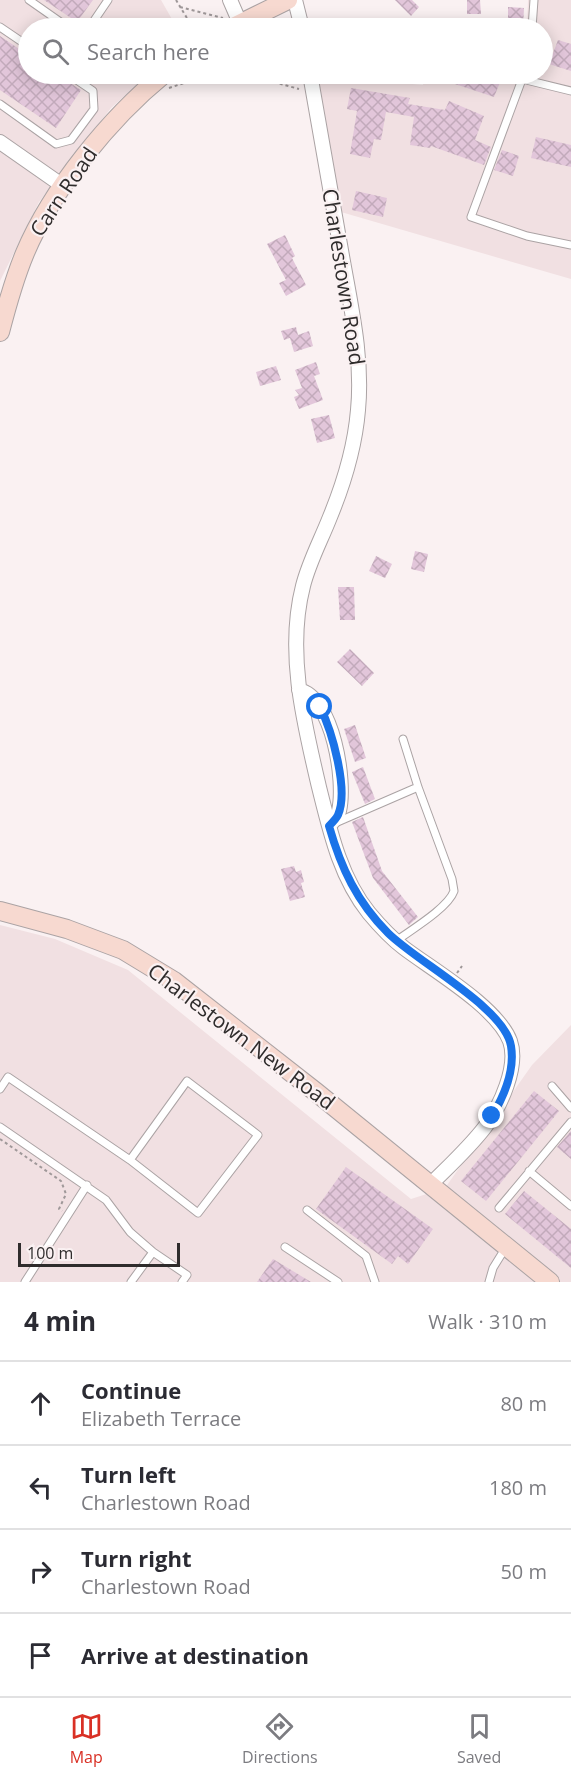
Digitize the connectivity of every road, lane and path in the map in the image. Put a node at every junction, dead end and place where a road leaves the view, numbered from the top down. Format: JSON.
{"nodes":[{"id":1,"x":29,"y":0,"type":"edge"},
{"id":2,"x":108,"y":0,"type":"edge"},
{"id":3,"x":176,"y":0,"type":"edge"},
{"id":4,"x":230,"y":0,"type":"edge"},
{"id":5,"x":288,"y":0,"type":"edge"},
{"id":6,"x":295,"y":0,"type":"edge"},
{"id":7,"x":534,"y":0,"type":"edge"},
{"id":8,"x":180,"y":7,"type":"junction"},
{"id":9,"x":55,"y":18,"type":"edge"},
{"id":10,"x":96,"y":18,"type":"edge"},
{"id":11,"x":187,"y":18,"type":"edge"},
{"id":12,"x":212,"y":18,"type":"edge"},
{"id":13,"x":233,"y":18,"type":"edge"},
{"id":14,"x":251,"y":18,"type":"edge"},
{"id":15,"x":300,"y":18,"type":"edge"},
{"id":16,"x":533,"y":18,"type":"edge"},
{"id":17,"x":0,"y":27,"type":"edge"},
{"id":18,"x":18,"y":39,"type":"edge"},
{"id":19,"x":83,"y":84,"type":"edge"},
{"id":20,"x":152,"y":84,"type":"edge"},
{"id":21,"x":183,"y":84,"type":"edge"},
{"id":22,"x":281,"y":84,"type":"edge"},
{"id":23,"x":312,"y":84,"type":"edge"},
{"id":24,"x":520,"y":84,"type":"edge"},
{"id":25,"x":549,"y":84,"type":"edge"},
{"id":26,"x":146,"y":89,"type":"junction"},
{"id":27,"x":571,"y":91,"type":"edge"},
{"id":28,"x":314,"y":93,"type":"junction"},
{"id":29,"x":0,"y":104,"type":"edge"},
{"id":30,"x":0,"y":142,"type":"edge"},
{"id":31,"x":63,"y":186,"type":"junction"},
{"id":32,"x":571,"y":245,"type":"edge"},
{"id":33,"x":0,"y":332,"type":"edge"},
{"id":34,"x":299,"y":690,"type":"junction"},
{"id":35,"x":403,"y":740,"type":"dead end"},
{"id":36,"x":418,"y":787,"type":"junction"},
{"id":37,"x":329,"y":826,"type":"junction"},
{"id":38,"x":0,"y":911,"type":"edge"},
{"id":39,"x":396,"y":941,"type":"junction"},
{"id":40,"x":552,"y":1086,"type":"dead end"},
{"id":41,"x":0,"y":1089,"type":"edge"},
{"id":42,"x":571,"y":1108,"type":"edge"},
{"id":43,"x":571,"y":1122,"type":"edge"},
{"id":44,"x":0,"y":1127,"type":"edge"},
{"id":45,"x":0,"y":1139,"type":"edge"},
{"id":46,"x":130,"y":1160,"type":"junction"},
{"id":47,"x":530,"y":1171,"type":"junction"},
{"id":48,"x":87,"y":1185,"type":"junction"},
{"id":49,"x":430,"y":1185,"type":"junction"},
{"id":50,"x":571,"y":1206,"type":"edge"},
{"id":51,"x":499,"y":1208,"type":"dead end"},
{"id":52,"x":307,"y":1210,"type":"dead end"},
{"id":53,"x":68,"y":1215,"type":"junction"},
{"id":54,"x":285,"y":1247,"type":"dead end"},
{"id":55,"x":506,"y":1247,"type":"junction"},
{"id":56,"x":153,"y":1252,"type":"junction"},
{"id":57,"x":25,"y":1282,"type":"edge"},
{"id":58,"x":131,"y":1282,"type":"edge"},
{"id":59,"x":182,"y":1282,"type":"edge"},
{"id":60,"x":338,"y":1282,"type":"edge"},
{"id":61,"x":375,"y":1282,"type":"edge"},
{"id":62,"x":489,"y":1282,"type":"edge"},
{"id":63,"x":549,"y":1282,"type":"edge"}],
"edges":[{"from":1,"to":9,"type":"lane"},
{"from":2,"to":10,"type":"lane"},
{"from":3,"to":8,"type":"path"},
{"from":4,"to":13,"type":"street"},
{"from":5,"to":14,"type":"main road"},
{"from":6,"to":15,"type":"street"},
{"from":7,"to":16,"type":"lane"},
{"from":8,"to":11,"type":"path"},
{"from":8,"to":12,"type":"path"},
{"from":17,"to":18,"type":"lane"},
{"from":19,"to":29,"type":"lane"},
{"from":20,"to":26,"type":"main road","name":"Carn Road"},
{"from":21,"to":26,"type":"path"},
{"from":22,"to":28,"type":"path"},
{"from":23,"to":28,"type":"street","name":"Charlestown Road"},
{"from":24,"to":32,"type":"lane"},
{"from":25,"to":27,"type":"lane"},
{"from":26,"to":31,"type":"main road","name":"Carn Road"},
{"from":28,"to":34,"type":"street","name":"Charlestown Road"},
{"from":30,"to":31,"type":"street"},
{"from":31,"to":33,"type":"main road","name":"Carn Road"},
{"from":34,"to":37,"type":"street","name":"Charlestown Road"},
{"from":34,"to":37,"type":"street"},
{"from":35,"to":36,"type":"lane"},
{"from":36,"to":37,"type":"lane"},
{"from":36,"to":39,"type":"lane"},
{"from":37,"to":39,"type":"street","name":"Charlestown Road"},
{"from":38,"to":49,"type":"main road","name":"Charlestown New Road"},
{"from":39,"to":49,"type":"street","name":"Charlestown Road"},
{"from":40,"to":42,"type":"lane"},
{"from":41,"to":46,"type":"lane"},
{"from":43,"to":47,"type":"lane"},
{"from":44,"to":48,"type":"lane"},
{"from":45,"to":53,"type":"path"},
{"from":46,"to":46,"type":"lane"},
{"from":47,"to":50,"type":"lane"},
{"from":47,"to":51,"type":"lane"},
{"from":48,"to":53,"type":"lane"},
{"from":48,"to":56,"type":"lane"},
{"from":49,"to":55,"type":"main road"},
{"from":52,"to":61,"type":"lane"},
{"from":53,"to":57,"type":"lane"},
{"from":54,"to":60,"type":"lane"},
{"from":55,"to":62,"type":"lane"},
{"from":55,"to":63,"type":"main road"},
{"from":56,"to":58,"type":"lane"},
{"from":56,"to":59,"type":"lane"}]}
